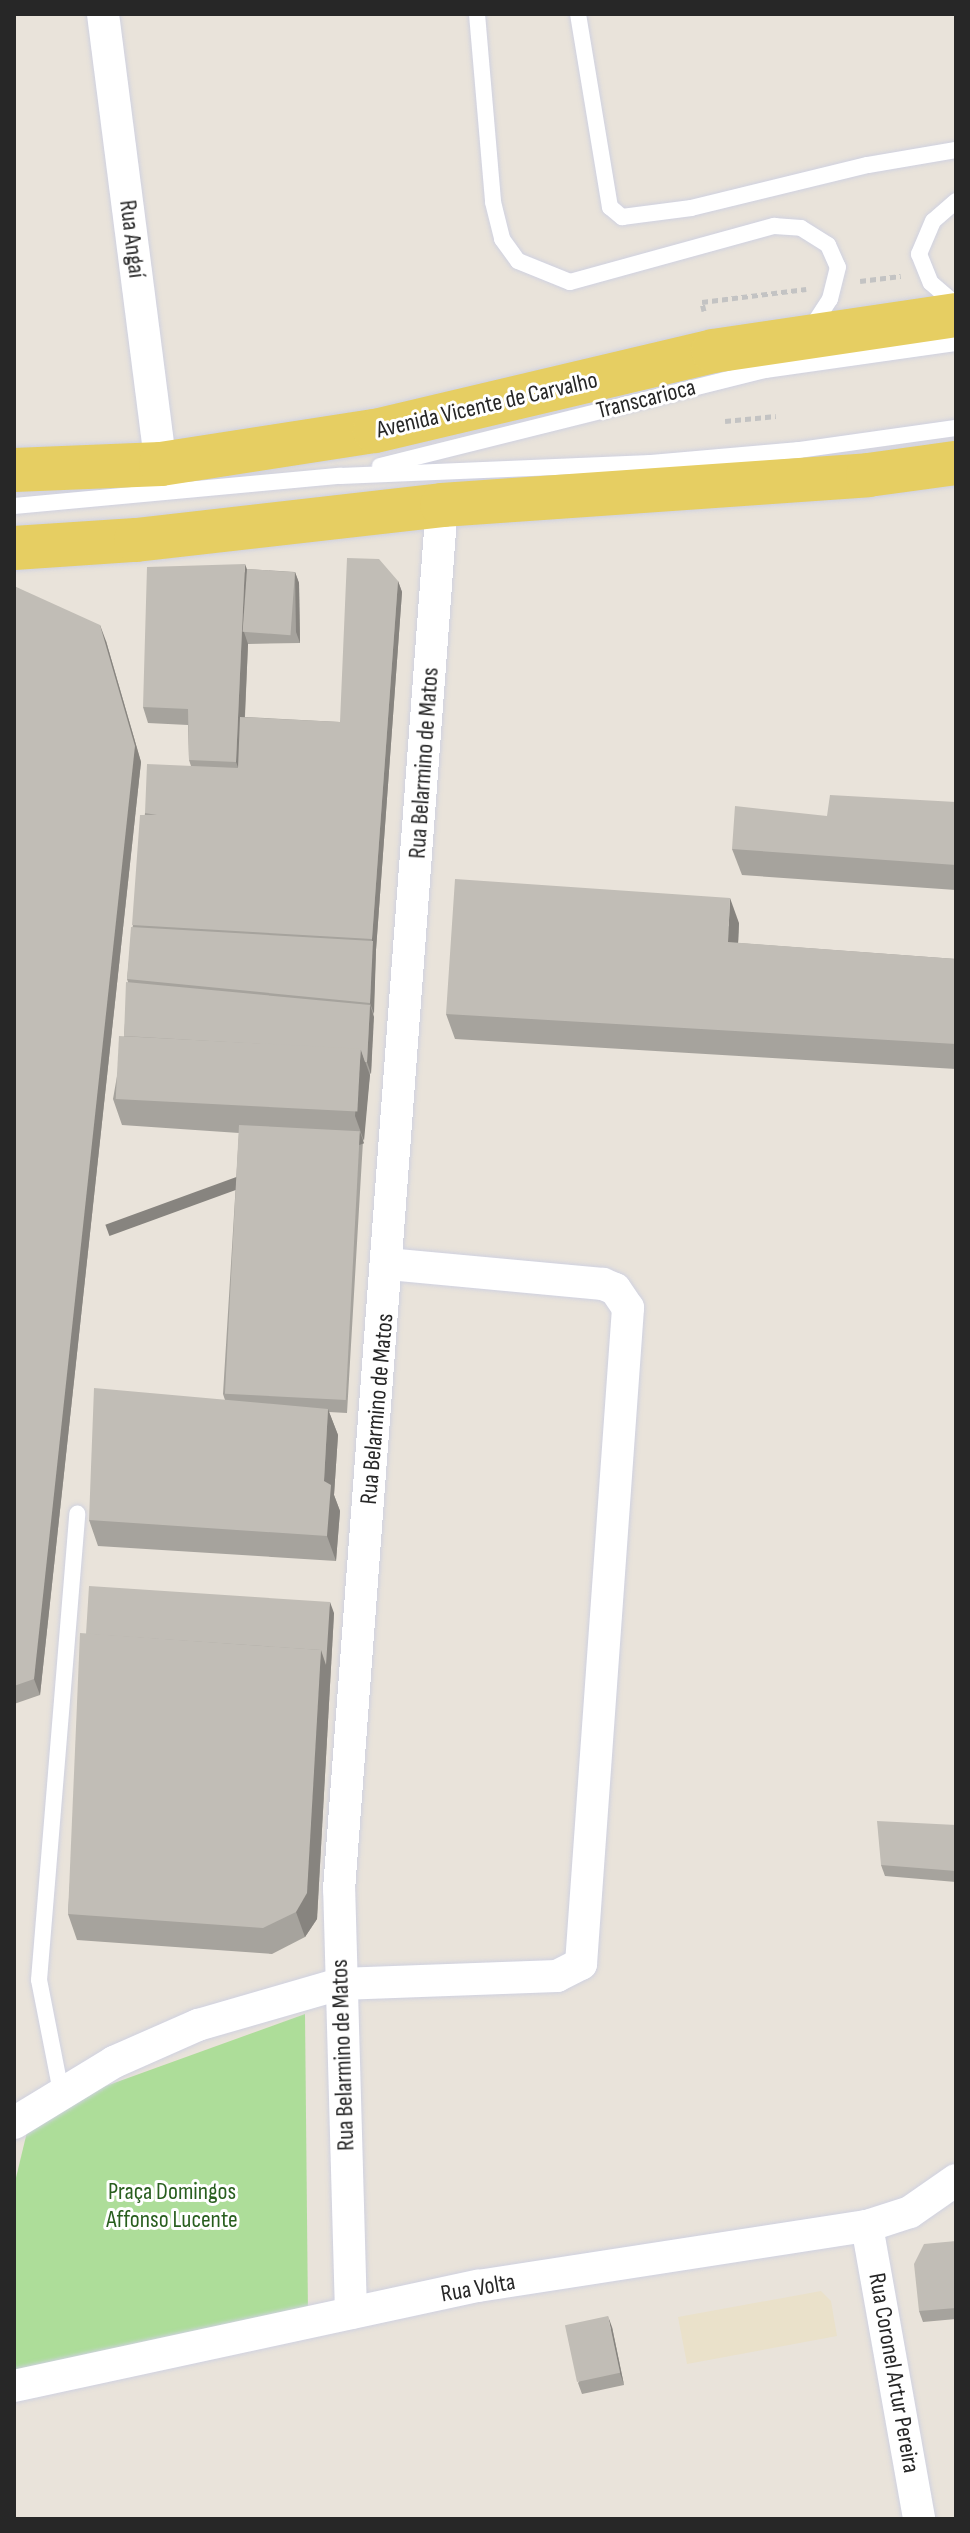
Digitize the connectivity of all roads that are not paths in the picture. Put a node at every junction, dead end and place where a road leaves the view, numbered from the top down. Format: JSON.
{"nodes":[{"id":1,"x":103,"y":14,"type":"edge"},
{"id":2,"x":477,"y":14,"type":"edge"},
{"id":3,"x":578,"y":14,"type":"edge"},
{"id":4,"x":956,"y":150,"type":"edge"},
{"id":5,"x":956,"y":201,"type":"edge"},
{"id":6,"x":956,"y":305,"type":"edge"},
{"id":7,"x":956,"y":315,"type":"edge"},
{"id":8,"x":805,"y":338,"type":"junction"},
{"id":9,"x":956,"y":343,"type":"edge"},
{"id":10,"x":956,"y":428,"type":"edge"},
{"id":11,"x":956,"y":463,"type":"edge"},
{"id":12,"x":161,"y":464,"type":"junction"},
{"id":13,"x":14,"y":470,"type":"edge"},
{"id":14,"x":340,"y":476,"type":"junction"},
{"id":15,"x":442,"y":505,"type":"junction"},
{"id":16,"x":14,"y":506,"type":"edge"},
{"id":17,"x":14,"y":548,"type":"edge"},
{"id":18,"x":389,"y":1264,"type":"junction"},
{"id":19,"x":77,"y":1514,"type":"dead end"},
{"id":20,"x":340,"y":1984,"type":"junction"},
{"id":21,"x":61,"y":2092,"type":"junction"},
{"id":22,"x":15,"y":2125,"type":"edge"},
{"id":23,"x":948,"y":2187,"type":"edge"},
{"id":24,"x":867,"y":2226,"type":"junction"},
{"id":25,"x":351,"y":2313,"type":"junction"},
{"id":26,"x":14,"y":2386,"type":"edge"},
{"id":27,"x":919,"y":2519,"type":"edge"}],
"edges":[{"from":1,"to":12,"type":"street","name":"Rua Angaí"},
{"from":2,"to":8,"type":"lane"},
{"from":3,"to":4,"type":"lane"},
{"from":5,"to":6,"type":"lane"},
{"from":7,"to":8,"type":"main road","name":"Avenida Vicente de Carvalho"},
{"from":8,"to":12,"type":"main road","name":"Avenida Vicente de Carvalho"},
{"from":9,"to":14,"type":"lane","name":"Transcarioca"},
{"from":10,"to":14,"type":"lane","name":"Transcarioca"},
{"from":11,"to":15,"type":"main road"},
{"from":12,"to":13,"type":"main road","name":"Avenida Vicente de Carvalho"},
{"from":14,"to":16,"type":"lane","name":"Transcarioca"},
{"from":15,"to":17,"type":"main road"},
{"from":15,"to":18,"type":"street","name":"Rua Belarmino de Matos"},
{"from":18,"to":20,"type":"street","name":"Rua Belarmino de Matos"},
{"from":18,"to":20,"type":"street"},
{"from":19,"to":21,"type":"lane"},
{"from":20,"to":21,"type":"street"},
{"from":20,"to":25,"type":"street","name":"Rua Belarmino de Matos"},
{"from":21,"to":22,"type":"street"},
{"from":23,"to":24,"type":"street","name":"Rua Volta"},
{"from":24,"to":25,"type":"street","name":"Rua Volta"},
{"from":24,"to":27,"type":"street","name":"Rua Coronel Artur Pereira"},
{"from":25,"to":26,"type":"street","name":"Rua Volta"}]}
